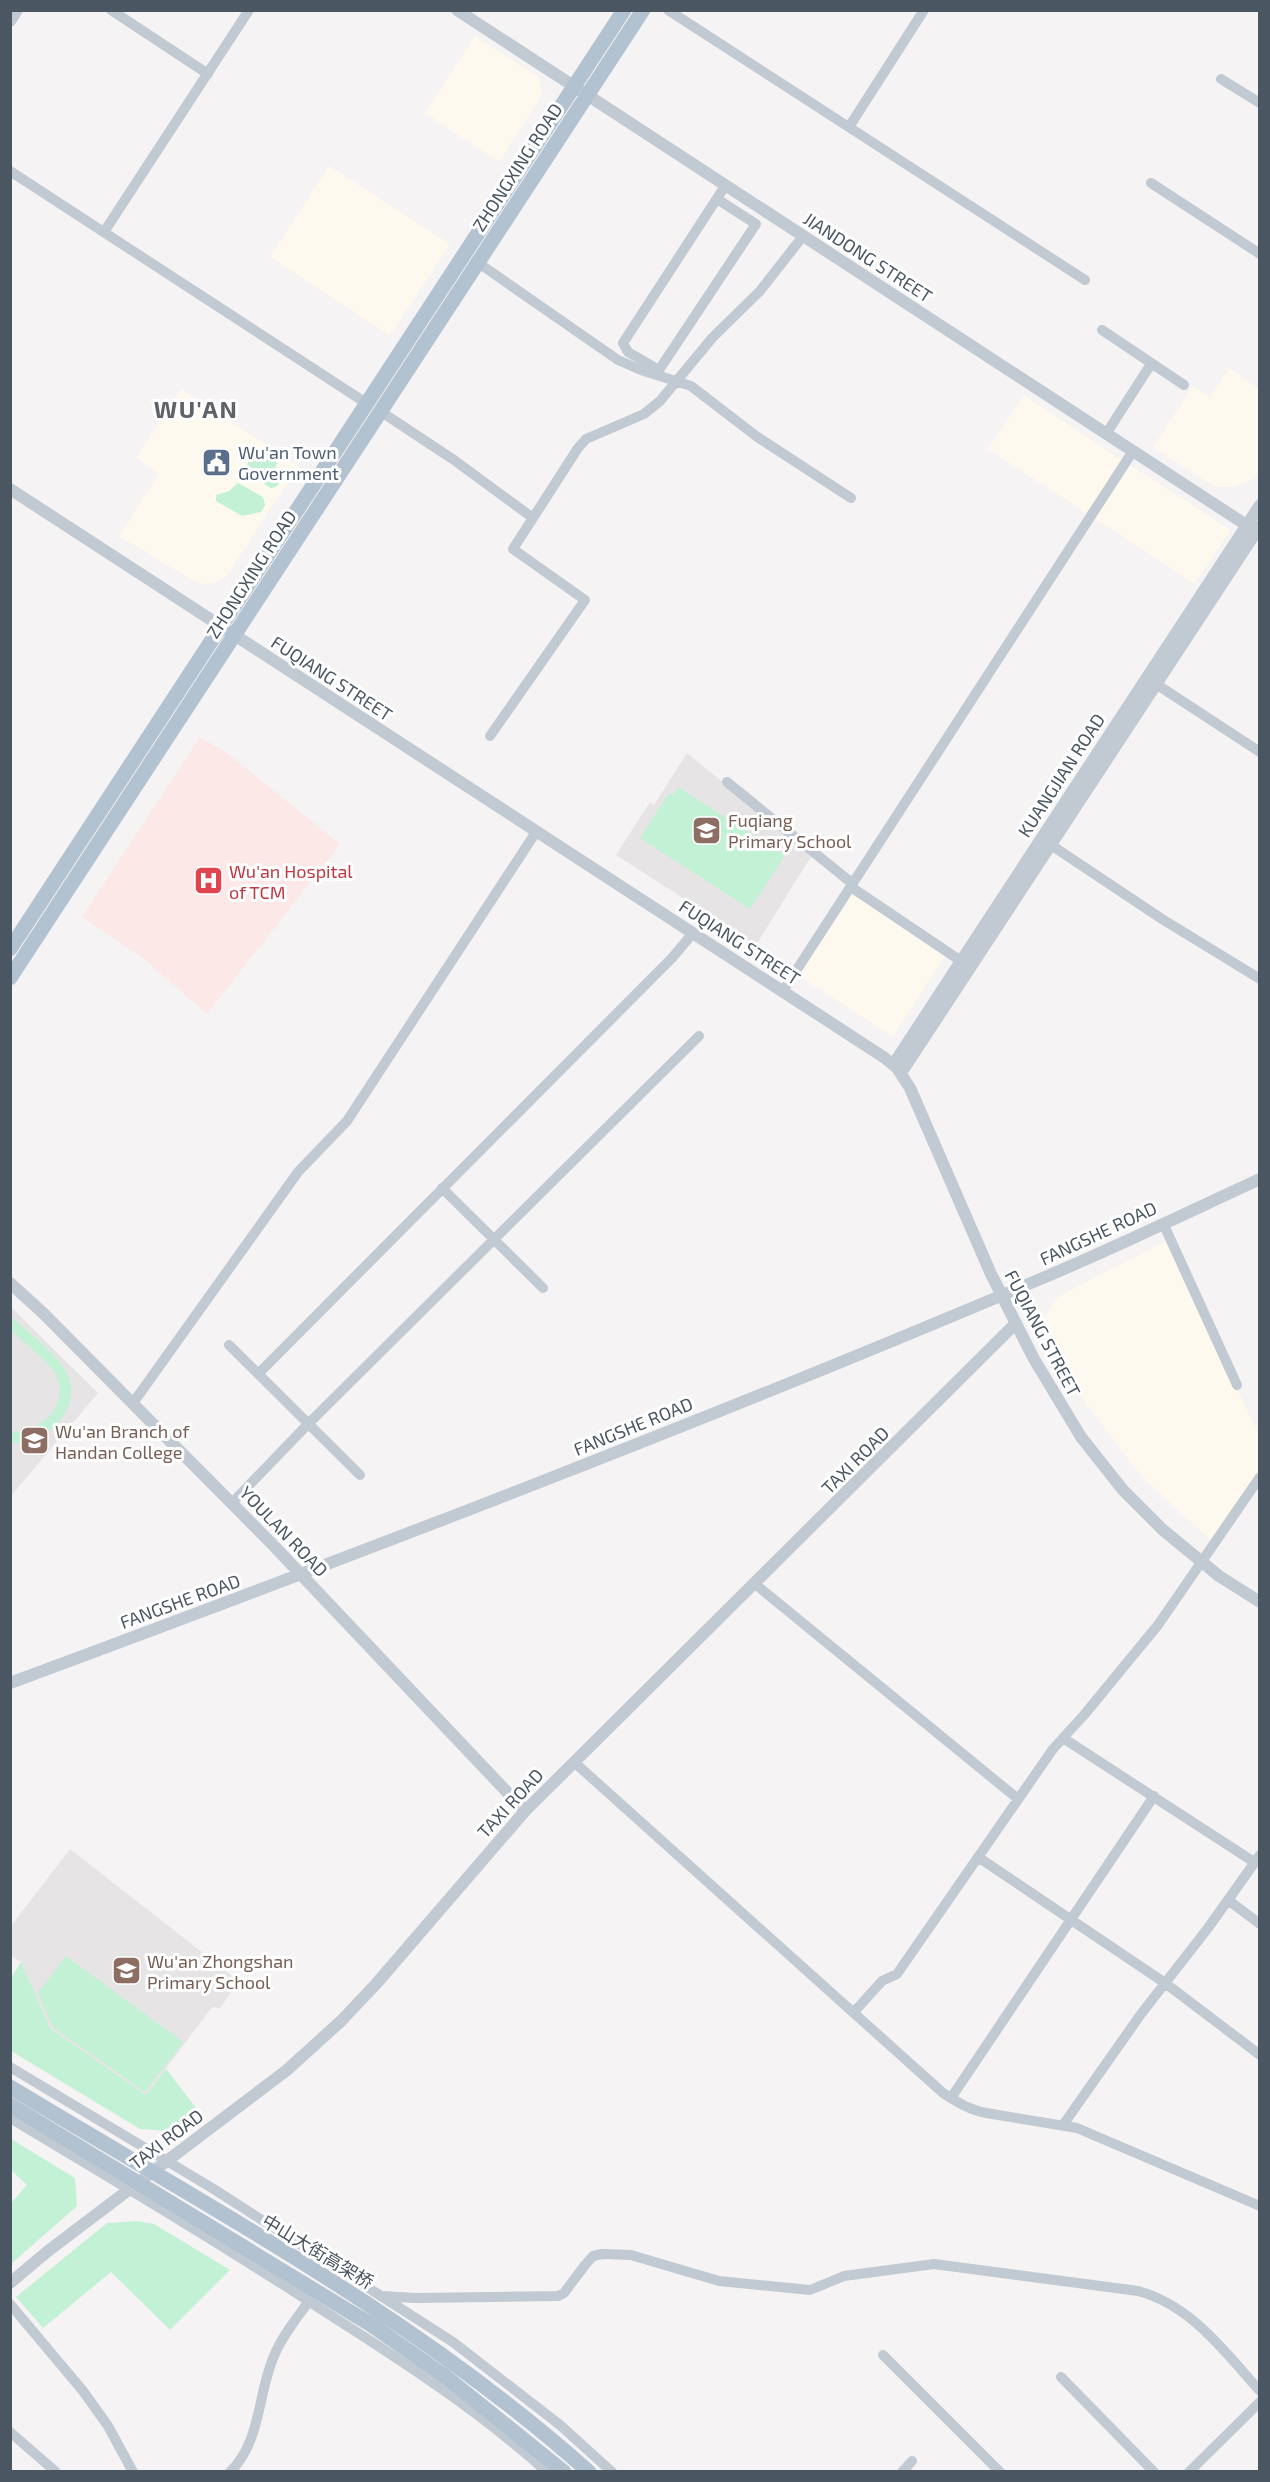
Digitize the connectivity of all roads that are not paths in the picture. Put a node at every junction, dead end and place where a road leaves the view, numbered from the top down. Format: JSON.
{"nodes":[{"id":1,"x":17,"y":10,"type":"edge"},
{"id":2,"x":111,"y":10,"type":"edge"},
{"id":3,"x":249,"y":10,"type":"edge"},
{"id":4,"x":457,"y":10,"type":"edge"},
{"id":5,"x":624,"y":10,"type":"edge"},
{"id":6,"x":643,"y":10,"type":"edge"},
{"id":7,"x":668,"y":10,"type":"edge"},
{"id":8,"x":924,"y":10,"type":"edge"},
{"id":9,"x":10,"y":21,"type":"edge"},
{"id":10,"x":208,"y":74,"type":"junction"},
{"id":11,"x":1221,"y":79,"type":"dead end"},
{"id":12,"x":574,"y":87,"type":"junction"},
{"id":13,"x":587,"y":95,"type":"junction"},
{"id":14,"x":1260,"y":103,"type":"edge"},
{"id":15,"x":849,"y":127,"type":"junction"},
{"id":16,"x":10,"y":171,"type":"edge"},
{"id":17,"x":1151,"y":183,"type":"dead end"},
{"id":18,"x":726,"y":186,"type":"junction"},
{"id":19,"x":717,"y":200,"type":"junction"},
{"id":20,"x":104,"y":232,"type":"junction"},
{"id":21,"x":803,"y":236,"type":"junction"},
{"id":22,"x":1260,"y":254,"type":"edge"},
{"id":23,"x":477,"y":262,"type":"junction"},
{"id":24,"x":1085,"y":280,"type":"dead end"},
{"id":25,"x":1102,"y":330,"type":"dead end"},
{"id":26,"x":1151,"y":364,"type":"junction"},
{"id":27,"x":676,"y":381,"type":"junction"},
{"id":28,"x":1184,"y":385,"type":"dead end"},
{"id":29,"x":366,"y":404,"type":"junction"},
{"id":30,"x":380,"y":411,"type":"junction"},
{"id":31,"x":1106,"y":434,"type":"junction"},
{"id":32,"x":1133,"y":452,"type":"junction"},
{"id":33,"x":10,"y":489,"type":"edge"},
{"id":34,"x":851,"y":498,"type":"dead end"},
{"id":35,"x":1260,"y":505,"type":"edge"},
{"id":36,"x":533,"y":518,"type":"junction"},
{"id":37,"x":1255,"y":529,"type":"edge"},
{"id":38,"x":227,"y":631,"type":"junction"},
{"id":39,"x":1156,"y":684,"type":"junction"},
{"id":40,"x":490,"y":736,"type":"dead end"},
{"id":41,"x":1260,"y":752,"type":"edge"},
{"id":42,"x":728,"y":782,"type":"dead end"},
{"id":43,"x":536,"y":832,"type":"junction"},
{"id":44,"x":1051,"y":845,"type":"junction"},
{"id":45,"x":852,"y":885,"type":"junction"},
{"id":46,"x":693,"y":933,"type":"junction"},
{"id":47,"x":10,"y":949,"type":"edge"},
{"id":48,"x":961,"y":961,"type":"junction"},
{"id":49,"x":10,"y":978,"type":"edge"},
{"id":50,"x":1260,"y":979,"type":"edge"},
{"id":51,"x":783,"y":991,"type":"junction"},
{"id":52,"x":699,"y":1036,"type":"dead end"},
{"id":53,"x":897,"y":1069,"type":"junction"},
{"id":54,"x":1260,"y":1179,"type":"edge"},
{"id":55,"x":442,"y":1188,"type":"junction"},
{"id":56,"x":1162,"y":1223,"type":"junction"},
{"id":57,"x":494,"y":1239,"type":"junction"},
{"id":58,"x":10,"y":1283,"type":"edge"},
{"id":59,"x":543,"y":1288,"type":"dead end"},
{"id":60,"x":1002,"y":1295,"type":"junction"},
{"id":61,"x":1016,"y":1323,"type":"junction"},
{"id":62,"x":230,"y":1345,"type":"dead end"},
{"id":63,"x":258,"y":1373,"type":"junction"},
{"id":64,"x":1237,"y":1385,"type":"dead end"},
{"id":65,"x":133,"y":1403,"type":"junction"},
{"id":66,"x":309,"y":1423,"type":"junction"},
{"id":67,"x":360,"y":1475,"type":"dead end"},
{"id":68,"x":1260,"y":1477,"type":"edge"},
{"id":69,"x":232,"y":1503,"type":"junction"},
{"id":70,"x":1202,"y":1563,"type":"junction"},
{"id":71,"x":301,"y":1575,"type":"junction"},
{"id":72,"x":755,"y":1584,"type":"junction"},
{"id":73,"x":1260,"y":1602,"type":"edge"},
{"id":74,"x":10,"y":1683,"type":"edge"},
{"id":75,"x":1063,"y":1738,"type":"junction"},
{"id":76,"x":574,"y":1762,"type":"junction"},
{"id":77,"x":1154,"y":1796,"type":"junction"},
{"id":78,"x":1018,"y":1799,"type":"junction"},
{"id":79,"x":525,"y":1811,"type":"junction"},
{"id":80,"x":978,"y":1857,"type":"junction"},
{"id":81,"x":1257,"y":1859,"type":"edge"},
{"id":82,"x":1228,"y":1900,"type":"junction"},
{"id":83,"x":1071,"y":1918,"type":"junction"},
{"id":84,"x":1260,"y":1924,"type":"edge"},
{"id":85,"x":1165,"y":1983,"type":"junction"},
{"id":86,"x":854,"y":2012,"type":"junction"},
{"id":87,"x":1260,"y":2055,"type":"edge"},
{"id":88,"x":10,"y":2067,"type":"edge"},
{"id":89,"x":10,"y":2087,"type":"edge"},
{"id":90,"x":951,"y":2098,"type":"junction"},
{"id":91,"x":10,"y":2105,"type":"edge"},
{"id":92,"x":10,"y":2118,"type":"edge"},
{"id":93,"x":1063,"y":2125,"type":"junction"},
{"id":94,"x":167,"y":2161,"type":"junction"},
{"id":95,"x":130,"y":2189,"type":"junction"},
{"id":96,"x":1260,"y":2206,"type":"edge"},
{"id":97,"x":13,"y":2277,"type":"edge"},
{"id":98,"x":382,"y":2296,"type":"junction"},
{"id":99,"x":309,"y":2301,"type":"junction"},
{"id":100,"x":10,"y":2304,"type":"edge"},
{"id":101,"x":884,"y":2355,"type":"dead end"},
{"id":102,"x":1061,"y":2377,"type":"dead end"},
{"id":103,"x":1260,"y":2391,"type":"edge"},
{"id":104,"x":1260,"y":2402,"type":"edge"},
{"id":105,"x":10,"y":2432,"type":"edge"},
{"id":106,"x":912,"y":2462,"type":"dead end"},
{"id":107,"x":56,"y":2472,"type":"edge"},
{"id":108,"x":133,"y":2472,"type":"edge"},
{"id":109,"x":230,"y":2472,"type":"edge"},
{"id":110,"x":547,"y":2472,"type":"edge"},
{"id":111,"x":564,"y":2472,"type":"edge"},
{"id":112,"x":589,"y":2472,"type":"edge"},
{"id":113,"x":612,"y":2472,"type":"edge"},
{"id":114,"x":902,"y":2472,"type":"edge"},
{"id":115,"x":1000,"y":2472,"type":"edge"},
{"id":116,"x":1154,"y":2472,"type":"edge"},
{"id":117,"x":1190,"y":2472,"type":"edge"}],
"edges":[{"from":1,"to":9,"type":"street"},
{"from":2,"to":10,"type":"street"},
{"from":3,"to":10,"type":"street"},
{"from":4,"to":12,"type":"street","name":"JIANDONG STREET"},
{"from":5,"to":12,"type":"main road","name":"ZHONGXING ROAD"},
{"from":6,"to":13,"type":"main road","name":"ZHONGXING ROAD"},
{"from":7,"to":15,"type":"street"},
{"from":8,"to":15,"type":"street"},
{"from":10,"to":20,"type":"street"},
{"from":11,"to":14,"type":"street"},
{"from":12,"to":13,"type":"street","name":"JIANDONG STREET"},
{"from":12,"to":29,"type":"main road","name":"ZHONGXING ROAD"},
{"from":13,"to":18,"type":"street","name":"JIANDONG STREET"},
{"from":13,"to":23,"type":"main road","name":"ZHONGXING ROAD"},
{"from":15,"to":24,"type":"street"},
{"from":16,"to":20,"type":"street"},
{"from":17,"to":22,"type":"street"},
{"from":18,"to":19,"type":"street"},
{"from":18,"to":21,"type":"street","name":"JIANDONG STREET"},
{"from":19,"to":19,"type":"street"},
{"from":20,"to":29,"type":"street"},
{"from":21,"to":27,"type":"street"},
{"from":21,"to":31,"type":"street","name":"JIANDONG STREET"},
{"from":23,"to":27,"type":"street"},
{"from":23,"to":30,"type":"main road","name":"ZHONGXING ROAD"},
{"from":25,"to":26,"type":"street"},
{"from":26,"to":28,"type":"street"},
{"from":26,"to":31,"type":"street"},
{"from":27,"to":34,"type":"street"},
{"from":27,"to":36,"type":"street"},
{"from":29,"to":38,"type":"main road","name":"ZHONGXING ROAD"},
{"from":30,"to":36,"type":"street"},
{"from":30,"to":38,"type":"main road","name":"ZHONGXING ROAD"},
{"from":31,"to":32,"type":"street","name":"JIANDONG STREET"},
{"from":32,"to":37,"type":"street","name":"JIANDONG STREET"},
{"from":32,"to":45,"type":"street"},
{"from":33,"to":38,"type":"street","name":"FUQIANG STREET"},
{"from":35,"to":37,"type":"street","name":"KUANGJIAN ROAD"},
{"from":36,"to":40,"type":"street"},
{"from":37,"to":39,"type":"street","name":"KUANGJIAN ROAD"},
{"from":37,"to":48,"type":"street","name":"KUANGJIAN ROAD"},
{"from":38,"to":43,"type":"street","name":"FUQIANG STREET"},
{"from":38,"to":47,"type":"main road","name":"ZHONGXING ROAD"},
{"from":38,"to":49,"type":"main road","name":"ZHONGXING ROAD"},
{"from":39,"to":41,"type":"street"},
{"from":39,"to":44,"type":"street","name":"KUANGJIAN ROAD"},
{"from":42,"to":45,"type":"street"},
{"from":43,"to":46,"type":"street","name":"FUQIANG STREET"},
{"from":43,"to":65,"type":"street"},
{"from":44,"to":50,"type":"street"},
{"from":44,"to":53,"type":"street","name":"KUANGJIAN ROAD"},
{"from":45,"to":48,"type":"street"},
{"from":45,"to":51,"type":"street"},
{"from":46,"to":51,"type":"street","name":"FUQIANG STREET"},
{"from":46,"to":55,"type":"street"},
{"from":48,"to":53,"type":"street","name":"KUANGJIAN ROAD"},
{"from":51,"to":53,"type":"street","name":"FUQIANG STREET"},
{"from":52,"to":57,"type":"street"},
{"from":53,"to":60,"type":"street","name":"FUQIANG STREET"},
{"from":54,"to":56,"type":"street","name":"FANGSHE ROAD"},
{"from":55,"to":57,"type":"street"},
{"from":55,"to":63,"type":"street"},
{"from":56,"to":60,"type":"street","name":"FANGSHE ROAD"},
{"from":56,"to":64,"type":"street"},
{"from":57,"to":59,"type":"street"},
{"from":57,"to":66,"type":"street"},
{"from":58,"to":65,"type":"street","name":"YOULAN ROAD"},
{"from":60,"to":61,"type":"street","name":"FUQIANG STREET"},
{"from":60,"to":71,"type":"street","name":"FANGSHE ROAD"},
{"from":61,"to":70,"type":"street","name":"FUQIANG STREET"},
{"from":61,"to":72,"type":"street","name":"TAXI ROAD"},
{"from":62,"to":63,"type":"street"},
{"from":63,"to":66,"type":"street"},
{"from":65,"to":69,"type":"street","name":"YOULAN ROAD"},
{"from":66,"to":67,"type":"street"},
{"from":66,"to":69,"type":"street"},
{"from":68,"to":70,"type":"street"},
{"from":69,"to":71,"type":"street","name":"YOULAN ROAD"},
{"from":70,"to":73,"type":"street","name":"FUQIANG STREET"},
{"from":70,"to":75,"type":"street"},
{"from":71,"to":74,"type":"street","name":"FANGSHE ROAD"},
{"from":71,"to":79,"type":"street","name":"YOULAN ROAD"},
{"from":72,"to":76,"type":"street","name":"TAXI ROAD"},
{"from":72,"to":78,"type":"street"},
{"from":75,"to":77,"type":"street"},
{"from":75,"to":78,"type":"street"},
{"from":76,"to":79,"type":"street","name":"TAXI ROAD"},
{"from":76,"to":86,"type":"street"},
{"from":77,"to":81,"type":"street"},
{"from":77,"to":83,"type":"street"},
{"from":78,"to":80,"type":"street"},
{"from":79,"to":94,"type":"street","name":"TAXI ROAD"},
{"from":80,"to":83,"type":"street"},
{"from":80,"to":86,"type":"street"},
{"from":81,"to":82,"type":"street"},
{"from":82,"to":84,"type":"street"},
{"from":82,"to":85,"type":"street"},
{"from":83,"to":85,"type":"street"},
{"from":83,"to":90,"type":"street"},
{"from":85,"to":87,"type":"street"},
{"from":85,"to":93,"type":"street"},
{"from":86,"to":90,"type":"street"},
{"from":88,"to":94,"type":"street"},
{"from":89,"to":112,"type":"main road","name":"中山大街高架桥","bridge":true},
{"from":90,"to":93,"type":"street"},
{"from":91,"to":111,"type":"main road","name":"中山大街高架桥","bridge":true},
{"from":92,"to":95,"type":"street"},
{"from":93,"to":96,"type":"street"},
{"from":94,"to":95,"type":"street","name":"TAXI ROAD"},
{"from":94,"to":98,"type":"street"},
{"from":95,"to":97,"type":"street","name":"TAXI ROAD"},
{"from":95,"to":99,"type":"street"},
{"from":98,"to":103,"type":"street"},
{"from":98,"to":113,"type":"street"},
{"from":99,"to":109,"type":"street"},
{"from":99,"to":110,"type":"street"},
{"from":100,"to":108,"type":"street"},
{"from":101,"to":115,"type":"street"},
{"from":102,"to":116,"type":"street"},
{"from":104,"to":117,"type":"street"},
{"from":105,"to":107,"type":"street"},
{"from":106,"to":114,"type":"street"}]}
